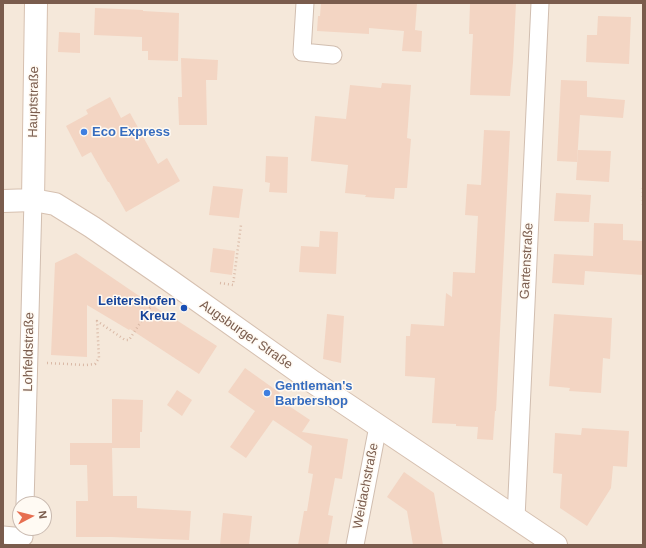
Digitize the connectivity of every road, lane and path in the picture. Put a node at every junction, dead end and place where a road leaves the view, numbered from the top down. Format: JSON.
{"nodes":[{"id":1,"x":36,"y":3,"type":"edge"},
{"id":2,"x":305,"y":3,"type":"edge"},
{"id":3,"x":540,"y":3,"type":"edge"},
{"id":4,"x":333,"y":55,"type":"dead end"},
{"id":5,"x":643,"y":188,"type":"edge"},
{"id":6,"x":33,"y":200,"type":"junction"},
{"id":7,"x":3,"y":201,"type":"edge"},
{"id":8,"x":643,"y":205,"type":"edge"},
{"id":9,"x":241,"y":225,"type":"dead end"},
{"id":10,"x":169,"y":280,"type":"junction"},
{"id":11,"x":220,"y":282,"type":"dead end"},
{"id":12,"x":28,"y":362,"type":"junction"},
{"id":13,"x":378,"y":426,"type":"junction"},
{"id":14,"x":25,"y":496,"type":"edge"},
{"id":15,"x":516,"y":518,"type":"junction"},
{"id":16,"x":3,"y":535,"type":"edge"},
{"id":17,"x":24,"y":537,"type":"edge"},
{"id":18,"x":355,"y":545,"type":"edge"},
{"id":19,"x":556,"y":545,"type":"edge"}],
"edges":[{"from":1,"to":6,"type":"street","name":"Hauptstraße"},
{"from":2,"to":4,"type":"street"},
{"from":3,"to":15,"type":"street","name":"Gartenstraße"},
{"from":5,"to":8,"type":"path"},
{"from":6,"to":7,"type":"street","name":"Augsburger Straße"},
{"from":6,"to":10,"type":"street","name":"Augsburger Straße"},
{"from":6,"to":12,"type":"street","name":"Lohfeldstraße"},
{"from":9,"to":11,"type":"path"},
{"from":10,"to":12,"type":"path"},
{"from":10,"to":13,"type":"street","name":"Augsburger Straße"},
{"from":12,"to":14,"type":"street","name":"Lohfeldstraße"},
{"from":13,"to":15,"type":"street","name":"Augsburger Straße"},
{"from":13,"to":18,"type":"street","name":"Weidachstraße"},
{"from":15,"to":19,"type":"street","name":"Augsburger Straße"},
{"from":16,"to":17,"type":"street"}]}
